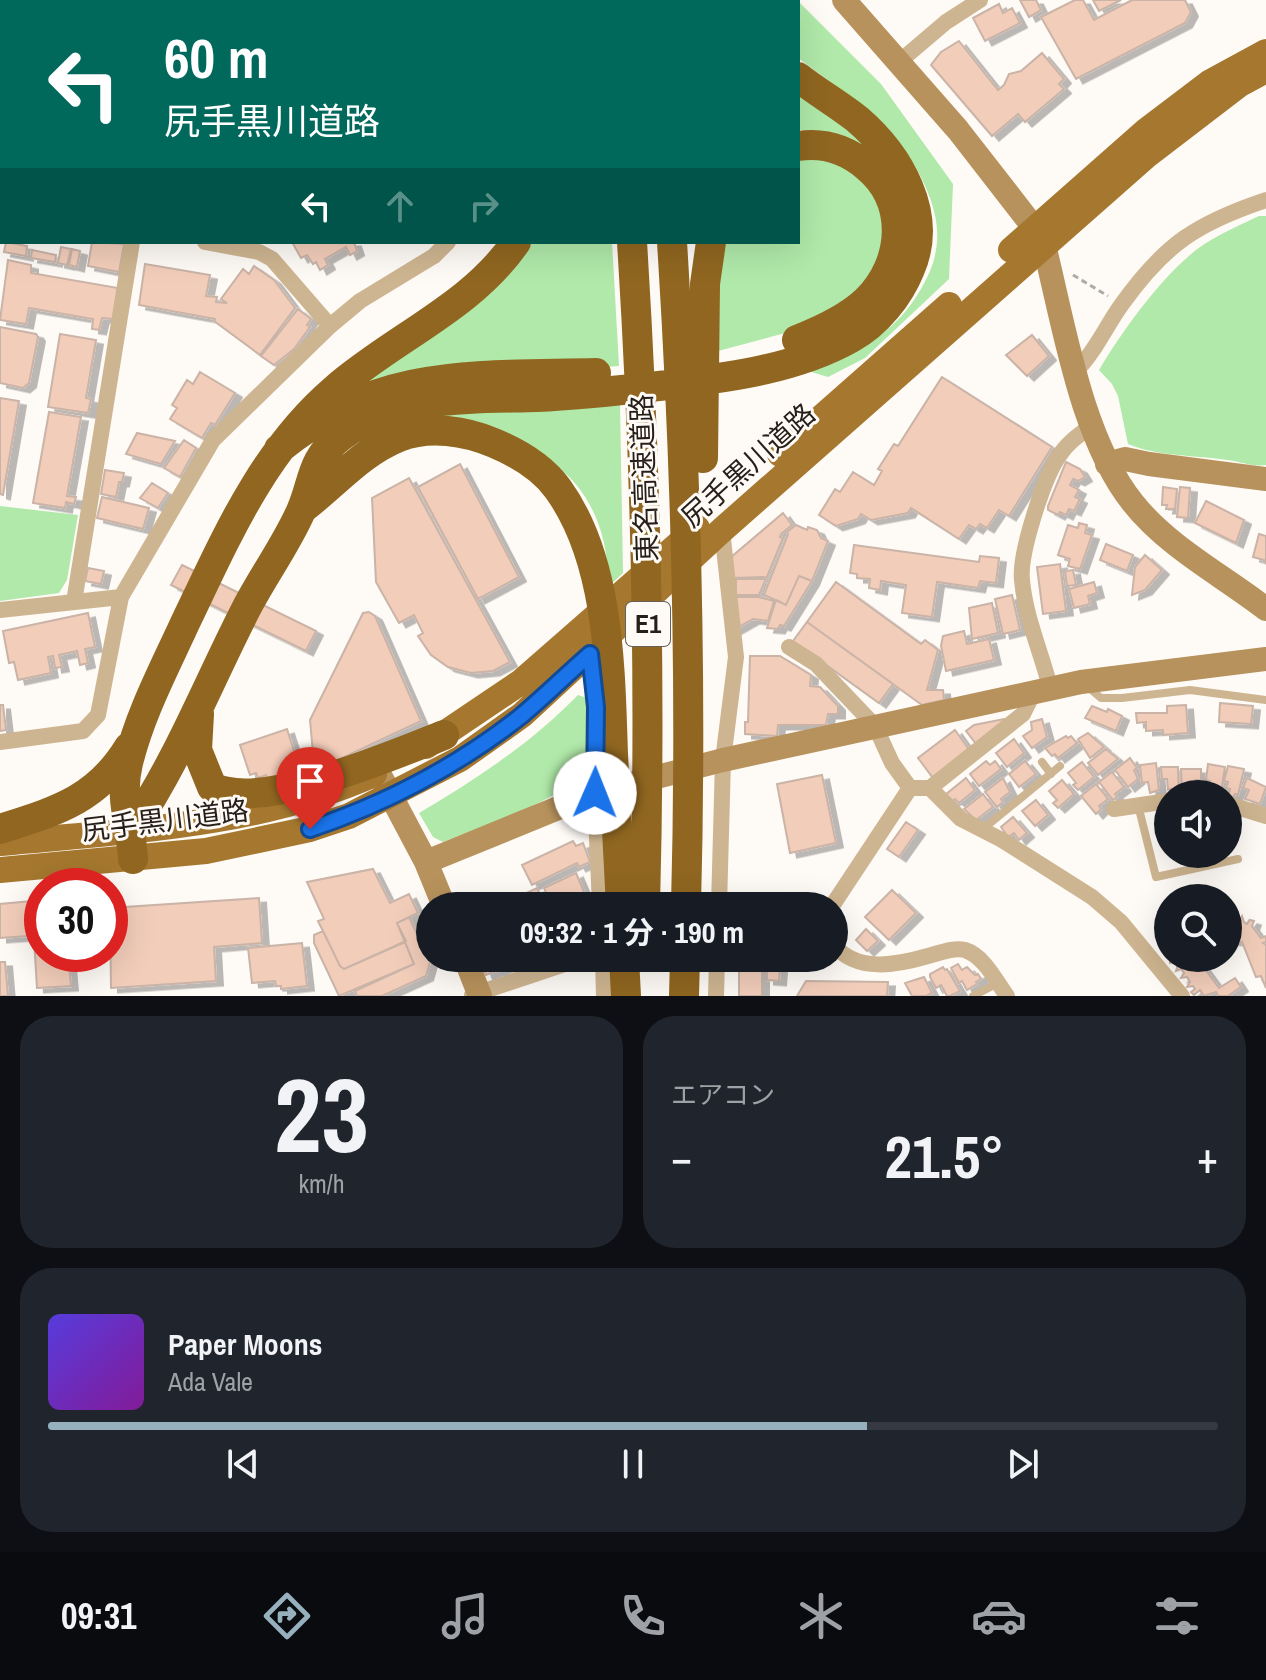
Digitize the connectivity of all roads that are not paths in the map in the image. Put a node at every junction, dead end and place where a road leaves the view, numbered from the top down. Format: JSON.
{"nodes":[{"id":1,"x":844,"y":0,"type":"edge"},
{"id":2,"x":980,"y":0,"type":"edge"},
{"id":3,"x":1266,"y":52,"type":"edge"},
{"id":4,"x":899,"y":62,"type":"junction"},
{"id":5,"x":1266,"y":70,"type":"edge"},
{"id":6,"x":800,"y":78,"type":"edge"},
{"id":7,"x":800,"y":146,"type":"edge"},
{"id":8,"x":1266,"y":200,"type":"edge"},
{"id":9,"x":1040,"y":237,"type":"junction"},
{"id":10,"x":132,"y":244,"type":"edge"},
{"id":11,"x":216,"y":244,"type":"edge"},
{"id":12,"x":515,"y":244,"type":"edge"},
{"id":13,"x":632,"y":244,"type":"edge"},
{"id":14,"x":672,"y":244,"type":"edge"},
{"id":15,"x":711,"y":244,"type":"edge"},
{"id":16,"x":430,"y":249,"type":"edge"},
{"id":17,"x":330,"y":326,"type":"junction"},
{"id":18,"x":691,"y":338,"type":"junction"},
{"id":19,"x":1076,"y":371,"type":"junction"},
{"id":20,"x":1091,"y":426,"type":"junction"},
{"id":21,"x":279,"y":449,"type":"junction"},
{"id":22,"x":1107,"y":464,"type":"junction"},
{"id":23,"x":1266,"y":479,"type":"edge"},
{"id":24,"x":302,"y":509,"type":"junction"},
{"id":25,"x":722,"y":530,"type":"junction"},
{"id":26,"x":121,"y":597,"type":"junction"},
{"id":27,"x":74,"y":602,"type":"junction"},
{"id":28,"x":1266,"y":609,"type":"edge"},
{"id":29,"x":0,"y":610,"type":"edge"},
{"id":30,"x":789,"y":647,"type":"dead end"},
{"id":31,"x":590,"y":654,"type":"junction"},
{"id":32,"x":1266,"y":659,"type":"edge"},
{"id":33,"x":1081,"y":682,"type":"junction"},
{"id":34,"x":1043,"y":689,"type":"junction"},
{"id":35,"x":1266,"y":700,"type":"edge"},
{"id":36,"x":200,"y":704,"type":"junction"},
{"id":37,"x":875,"y":726,"type":"junction"},
{"id":38,"x":139,"y":731,"type":"junction"},
{"id":39,"x":444,"y":735,"type":"joint"},
{"id":40,"x":0,"y":742,"type":"edge"},
{"id":41,"x":723,"y":760,"type":"junction"},
{"id":42,"x":1042,"y":762,"type":"dead end"},
{"id":43,"x":1060,"y":766,"type":"dead end"},
{"id":44,"x":1051,"y":774,"type":"junction"},
{"id":45,"x":381,"y":777,"type":"junction"},
{"id":46,"x":910,"y":788,"type":"junction"},
{"id":47,"x":930,"y":788,"type":"junction"},
{"id":48,"x":595,"y":793,"type":"junction"},
{"id":49,"x":1154,"y":802,"type":"edge"},
{"id":50,"x":1138,"y":804,"type":"junction"},
{"id":51,"x":1242,"y":808,"type":"edge"},
{"id":52,"x":1114,"y":809,"type":"dead end"},
{"id":53,"x":1266,"y":816,"type":"edge"},
{"id":54,"x":0,"y":829,"type":"edge"},
{"id":55,"x":982,"y":830,"type":"junction"},
{"id":56,"x":0,"y":843,"type":"edge"},
{"id":57,"x":132,"y":845,"type":"junction"},
{"id":58,"x":426,"y":862,"type":"junction"},
{"id":59,"x":1197,"y":868,"type":"edge"},
{"id":60,"x":0,"y":870,"type":"edge"},
{"id":61,"x":438,"y":892,"type":"edge"},
{"id":62,"x":599,"y":892,"type":"edge"},
{"id":63,"x":620,"y":892,"type":"edge"},
{"id":64,"x":645,"y":892,"type":"edge"},
{"id":65,"x":686,"y":892,"type":"edge"},
{"id":66,"x":719,"y":892,"type":"edge"},
{"id":67,"x":841,"y":892,"type":"edge"},
{"id":68,"x":848,"y":957,"type":"edge"},
{"id":69,"x":469,"y":972,"type":"edge"},
{"id":70,"x":543,"y":972,"type":"edge"},
{"id":71,"x":603,"y":972,"type":"edge"},
{"id":72,"x":625,"y":972,"type":"edge"},
{"id":73,"x":644,"y":972,"type":"edge"},
{"id":74,"x":685,"y":972,"type":"edge"},
{"id":75,"x":717,"y":972,"type":"edge"},
{"id":76,"x":1002,"y":990,"type":"edge"},
{"id":77,"x":476,"y":995,"type":"edge"},
{"id":78,"x":604,"y":996,"type":"edge"},
{"id":79,"x":626,"y":996,"type":"edge"},
{"id":80,"x":643,"y":996,"type":"edge"},
{"id":81,"x":684,"y":996,"type":"edge"},
{"id":82,"x":716,"y":996,"type":"edge"},
{"id":83,"x":973,"y":996,"type":"edge"},
{"id":84,"x":1182,"y":996,"type":"edge"}],
"edges":[{"from":1,"to":4,"type":"street"},
{"from":2,"to":4,"type":"street"},
{"from":3,"to":9,"type":"main road","name":"尻手黒川道路"},
{"from":4,"to":9,"type":"street"},
{"from":5,"to":9,"type":"main road","name":"尻手黒川道路"},
{"from":6,"to":24,"type":"highway"},
{"from":7,"to":21,"type":"highway"},
{"from":8,"to":19,"type":"street"},
{"from":9,"to":19,"type":"street"},
{"from":9,"to":25,"type":"main road","name":"尻手黒川道路"},
{"from":9,"to":39,"type":"main road","name":"尻手黒川道路"},
{"from":10,"to":27,"type":"street"},
{"from":11,"to":17,"type":"street"},
{"from":12,"to":21,"type":"highway"},
{"from":13,"to":64,"type":"highway","name":"東名高速道路","number":"E1"},
{"from":14,"to":18,"type":"highway","name":"東名高速道路","number":"E1"},
{"from":15,"to":18,"type":"highway"},
{"from":16,"to":17,"type":"street"},
{"from":17,"to":26,"type":"street"},
{"from":18,"to":65,"type":"highway","name":"東名高速道路","number":"E1"},
{"from":19,"to":20,"type":"street"},
{"from":20,"to":22,"type":"street"},
{"from":20,"to":34,"type":"street"},
{"from":21,"to":38,"type":"highway"},
{"from":22,"to":23,"type":"street"},
{"from":22,"to":28,"type":"street"},
{"from":24,"to":36,"type":"highway"},
{"from":24,"to":63,"type":"highway"},
{"from":25,"to":31,"type":"main road","name":"尻手黒川道路"},
{"from":25,"to":41,"type":"street"},
{"from":26,"to":27,"type":"street"},
{"from":26,"to":40,"type":"street"},
{"from":27,"to":29,"type":"street"},
{"from":30,"to":37,"type":"street"},
{"from":31,"to":45,"type":"main road","name":"尻手黒川道路"},
{"from":31,"to":48,"type":"street"},
{"from":32,"to":33,"type":"street"},
{"from":33,"to":34,"type":"street"},
{"from":33,"to":35,"type":"lane"},
{"from":34,"to":37,"type":"street"},
{"from":34,"to":47,"type":"street"},
{"from":36,"to":45,"type":"highway"},
{"from":36,"to":57,"type":"highway"},
{"from":37,"to":41,"type":"street"},
{"from":37,"to":46,"type":"street"},
{"from":38,"to":54,"type":"highway"},
{"from":38,"to":57,"type":"highway"},
{"from":39,"to":45,"type":"highway"},
{"from":41,"to":48,"type":"street"},
{"from":41,"to":66,"type":"street"},
{"from":42,"to":44,"type":"lane"},
{"from":43,"to":44,"type":"lane"},
{"from":44,"to":55,"type":"lane"},
{"from":45,"to":57,"type":"main road","name":"尻手黒川道路"},
{"from":45,"to":58,"type":"street"},
{"from":46,"to":47,"type":"street"},
{"from":46,"to":67,"type":"street"},
{"from":47,"to":55,"type":"street"},
{"from":48,"to":58,"type":"street"},
{"from":48,"to":62,"type":"street"},
{"from":49,"to":50,"type":"street"},
{"from":50,"to":52,"type":"street"},
{"from":50,"to":59,"type":"lane"},
{"from":51,"to":53,"type":"street"},
{"from":55,"to":84,"type":"street"},
{"from":56,"to":57,"type":"main road","name":"尻手黒川道路"},
{"from":57,"to":60,"type":"main road","name":"尻手黒川道路"},
{"from":58,"to":61,"type":"street"},
{"from":68,"to":76,"type":"street"},
{"from":69,"to":77,"type":"street"},
{"from":70,"to":77,"type":"street"},
{"from":71,"to":78,"type":"street"},
{"from":72,"to":79,"type":"highway"},
{"from":73,"to":80,"type":"highway"},
{"from":74,"to":81,"type":"highway"},
{"from":75,"to":82,"type":"street"},
{"from":76,"to":83,"type":"lane"}]}
